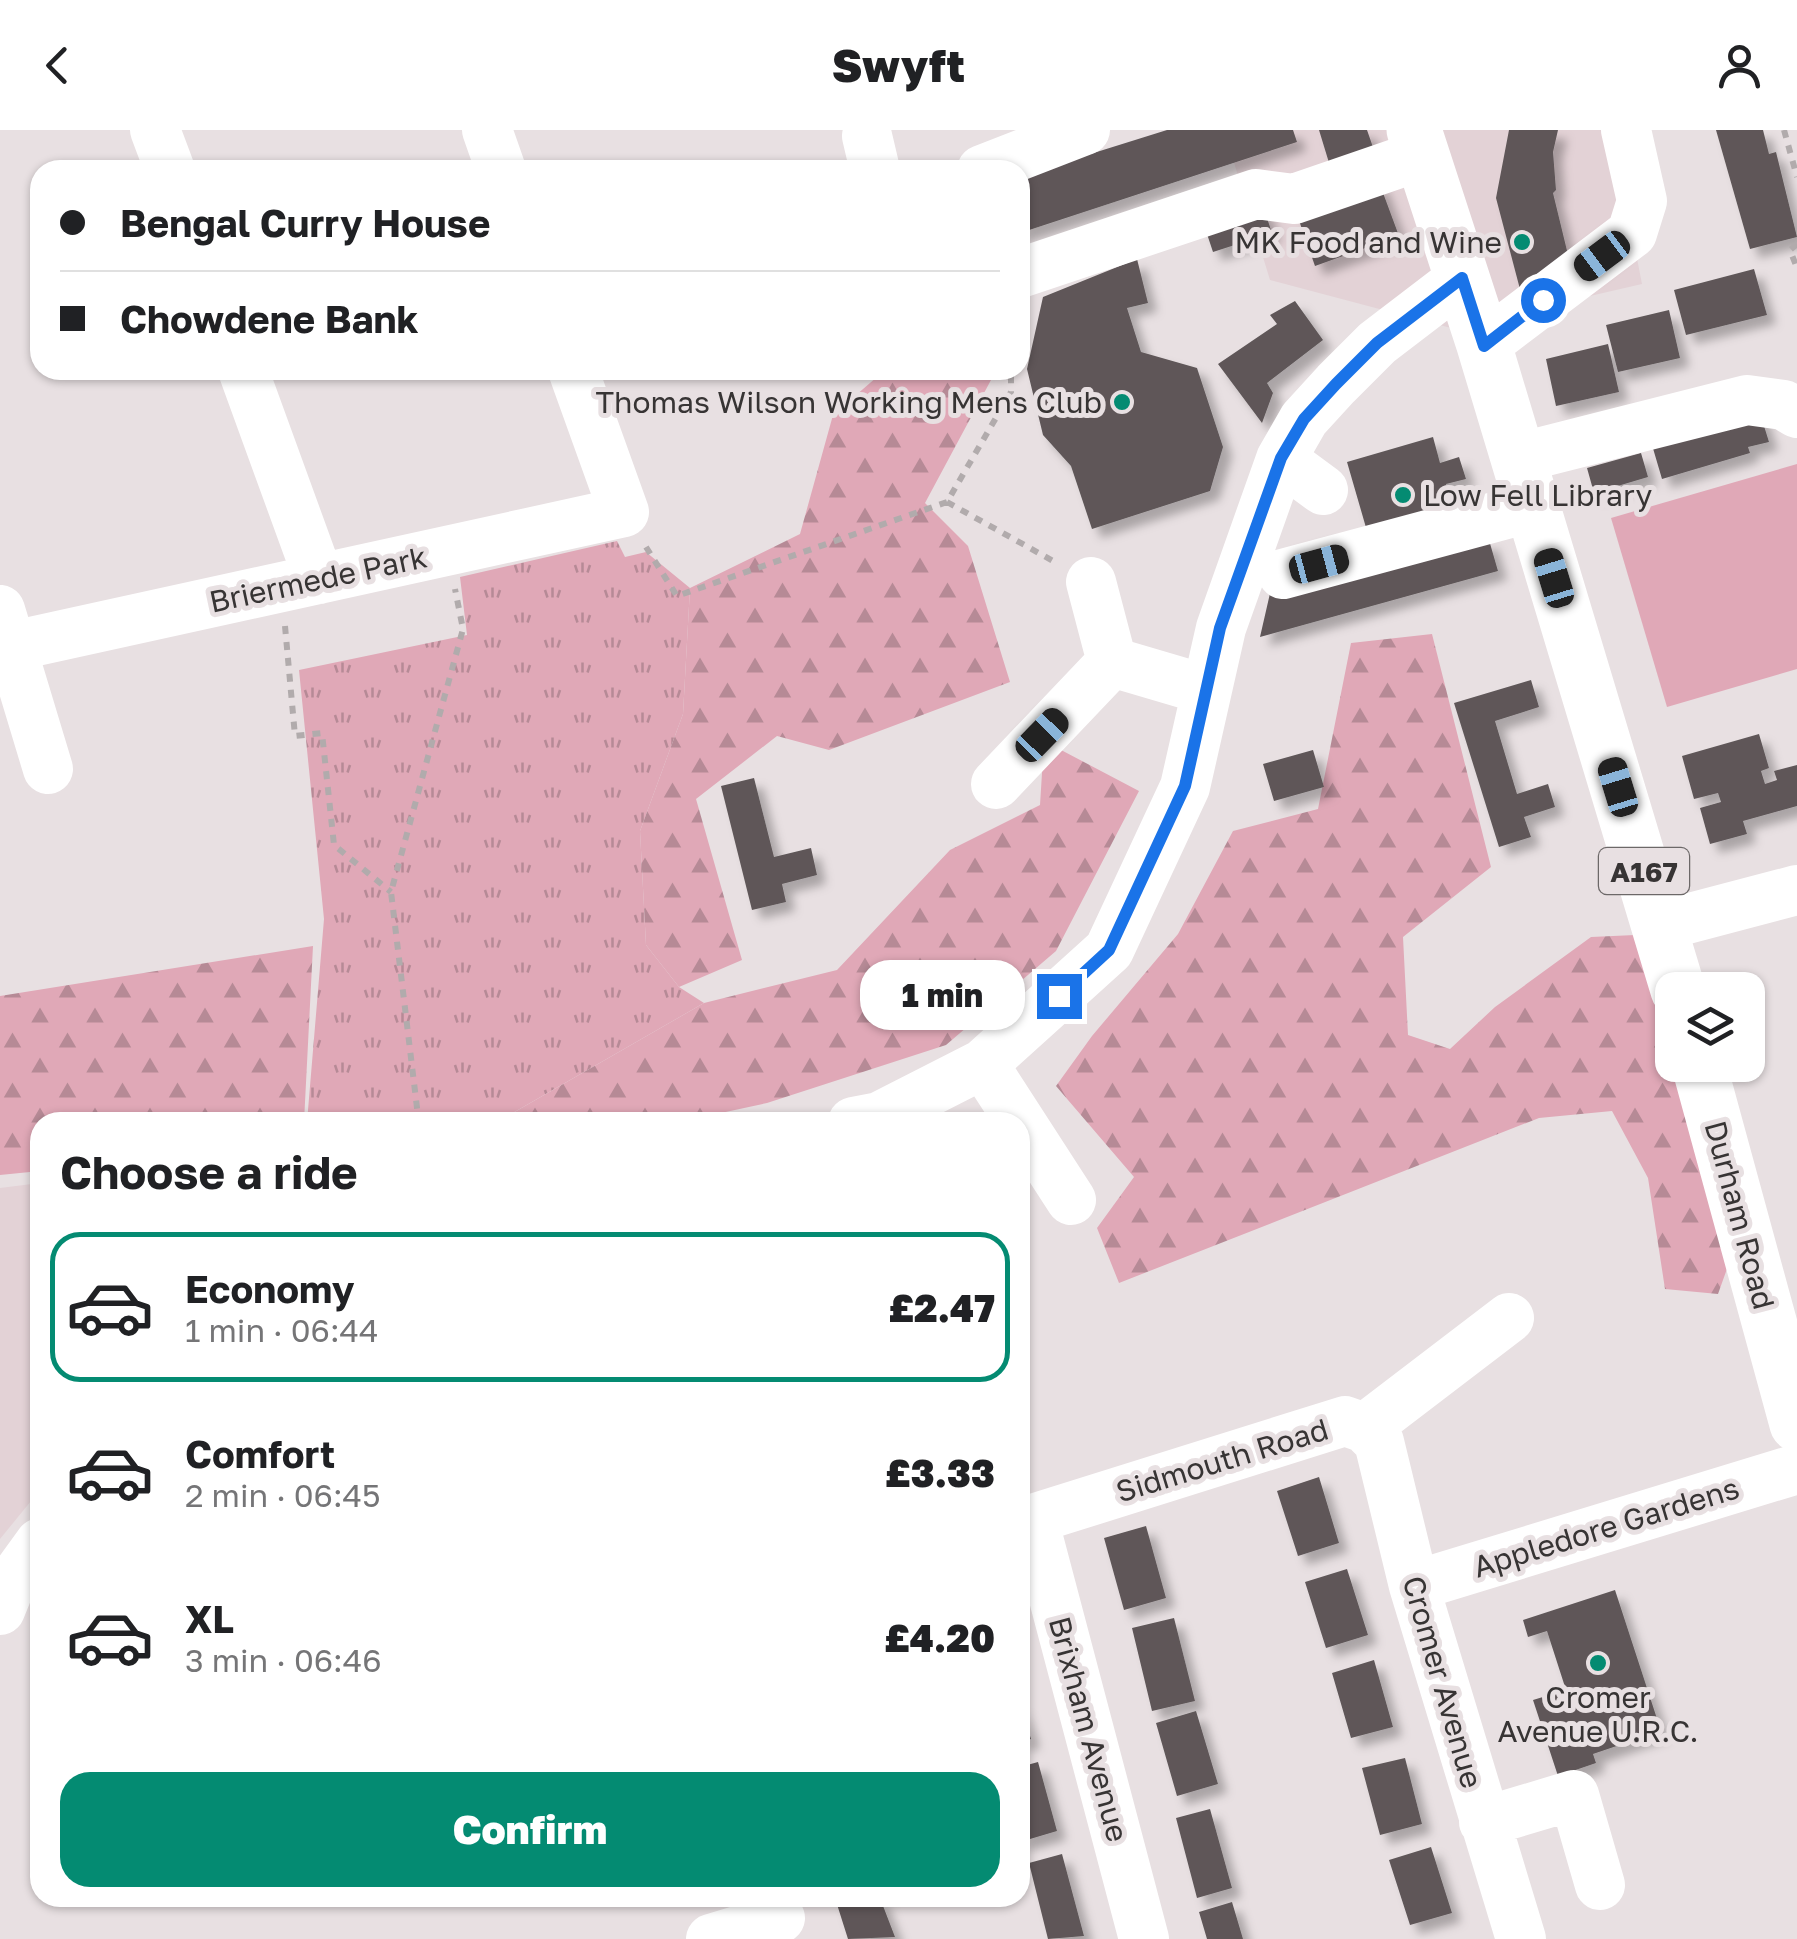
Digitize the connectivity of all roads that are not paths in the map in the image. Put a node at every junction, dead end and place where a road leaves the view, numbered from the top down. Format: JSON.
{"nodes":[{"id":1,"x":155,"y":130,"type":"edge"},
{"id":2,"x":487,"y":130,"type":"edge"},
{"id":3,"x":971,"y":130,"type":"edge"},
{"id":4,"x":1085,"y":130,"type":"edge"},
{"id":5,"x":1626,"y":130,"type":"edge"},
{"id":6,"x":1416,"y":136,"type":"edge"},
{"id":7,"x":166,"y":160,"type":"edge"},
{"id":8,"x":498,"y":160,"type":"edge"},
{"id":9,"x":976,"y":160,"type":"edge"},
{"id":10,"x":1005,"y":160,"type":"edge"},
{"id":11,"x":1030,"y":270,"type":"edge"},
{"id":12,"x":1462,"y":278,"type":"junction"},
{"id":13,"x":1484,"y":346,"type":"junction"},
{"id":14,"x":246,"y":380,"type":"edge"},
{"id":15,"x":577,"y":380,"type":"edge"},
{"id":16,"x":1797,"y":413,"type":"edge"},
{"id":17,"x":1281,"y":458,"type":"junction"},
{"id":18,"x":1525,"y":483,"type":"junction"},
{"id":19,"x":1322,"y":490,"type":"dead end"},
{"id":20,"x":1284,"y":574,"type":"dead end"},
{"id":21,"x":1091,"y":582,"type":"road end"},
{"id":22,"x":300,"y":583,"type":"junction"},
{"id":23,"x":6,"y":628,"type":"edge"},
{"id":24,"x":1112,"y":662,"type":"junction"},
{"id":25,"x":1207,"y":690,"type":"junction"},
{"id":26,"x":48,"y":769,"type":"dead end"},
{"id":27,"x":996,"y":784,"type":"dead end"},
{"id":28,"x":1797,"y":890,"type":"edge"},
{"id":29,"x":1660,"y":926,"type":"junction"},
{"id":30,"x":1673,"y":972,"type":"edge"},
{"id":31,"x":983,"y":1064,"type":"junction"},
{"id":32,"x":1703,"y":1082,"type":"edge"},
{"id":33,"x":889,"y":1112,"type":"edge"},
{"id":34,"x":1014,"y":1112,"type":"edge"},
{"id":35,"x":1030,"y":1137,"type":"edge"},
{"id":36,"x":1070,"y":1200,"type":"dead end"},
{"id":37,"x":1509,"y":1318,"type":"dead end"},
{"id":38,"x":1797,"y":1424,"type":"edge"},
{"id":39,"x":1365,"y":1428,"type":"junction"},
{"id":40,"x":1797,"y":1469,"type":"edge"},
{"id":41,"x":1030,"y":1520,"type":"edge"},
{"id":42,"x":1030,"y":1535,"type":"edge"},
{"id":43,"x":30,"y":1557,"type":"edge"},
{"id":44,"x":1414,"y":1586,"type":"junction"},
{"id":45,"x":0,"y":1610,"type":"edge"},
{"id":46,"x":1484,"y":1822,"type":"junction"},
{"id":47,"x":1600,"y":1885,"type":"dead end"},
{"id":48,"x":780,"y":1918,"type":"edge"},
{"id":49,"x":711,"y":1939,"type":"edge"},
{"id":50,"x":1144,"y":1939,"type":"edge"},
{"id":51,"x":1521,"y":1939,"type":"edge"}],
"edges":[{"from":1,"to":7,"type":"street"},
{"from":2,"to":8,"type":"street"},
{"from":3,"to":9,"type":"street"},
{"from":4,"to":10,"type":"street"},
{"from":5,"to":13,"type":"street"},
{"from":6,"to":11,"type":"street"},
{"from":6,"to":12,"type":"main road","number":"A167"},
{"from":12,"to":13,"type":"main road","number":"A167"},
{"from":12,"to":17,"type":"street"},
{"from":13,"to":18,"type":"main road","number":"A167"},
{"from":14,"to":22,"type":"street"},
{"from":15,"to":22,"type":"street","name":"Briermede Park"},
{"from":16,"to":18,"type":"street"},
{"from":17,"to":19,"type":"street"},
{"from":17,"to":25,"type":"street"},
{"from":18,"to":20,"type":"street"},
{"from":18,"to":29,"type":"main road","number":"A167"},
{"from":21,"to":24,"type":"street"},
{"from":22,"to":23,"type":"street","name":"Briermede Park"},
{"from":23,"to":26,"type":"street"},
{"from":24,"to":25,"type":"street"},
{"from":24,"to":27,"type":"street"},
{"from":25,"to":31,"type":"street"},
{"from":28,"to":29,"type":"street"},
{"from":29,"to":30,"type":"main road","number":"A167"},
{"from":31,"to":33,"type":"street"},
{"from":31,"to":34,"type":"street"},
{"from":32,"to":38,"type":"main road","name":"Durham Road"},
{"from":35,"to":36,"type":"street"},
{"from":37,"to":39,"type":"street","name":"Sidmouth Road"},
{"from":39,"to":41,"type":"street","name":"Sidmouth Road"},
{"from":39,"to":44,"type":"street","name":"Cromer Avenue"},
{"from":40,"to":44,"type":"street","name":"Appledore Gardens"},
{"from":42,"to":50,"type":"street","name":"Brixham Avenue"},
{"from":43,"to":45,"type":"street"},
{"from":44,"to":46,"type":"street","name":"Cromer Avenue"},
{"from":46,"to":47,"type":"street"},
{"from":46,"to":51,"type":"street","name":"Cromer Avenue"},
{"from":48,"to":49,"type":"street"}]}
